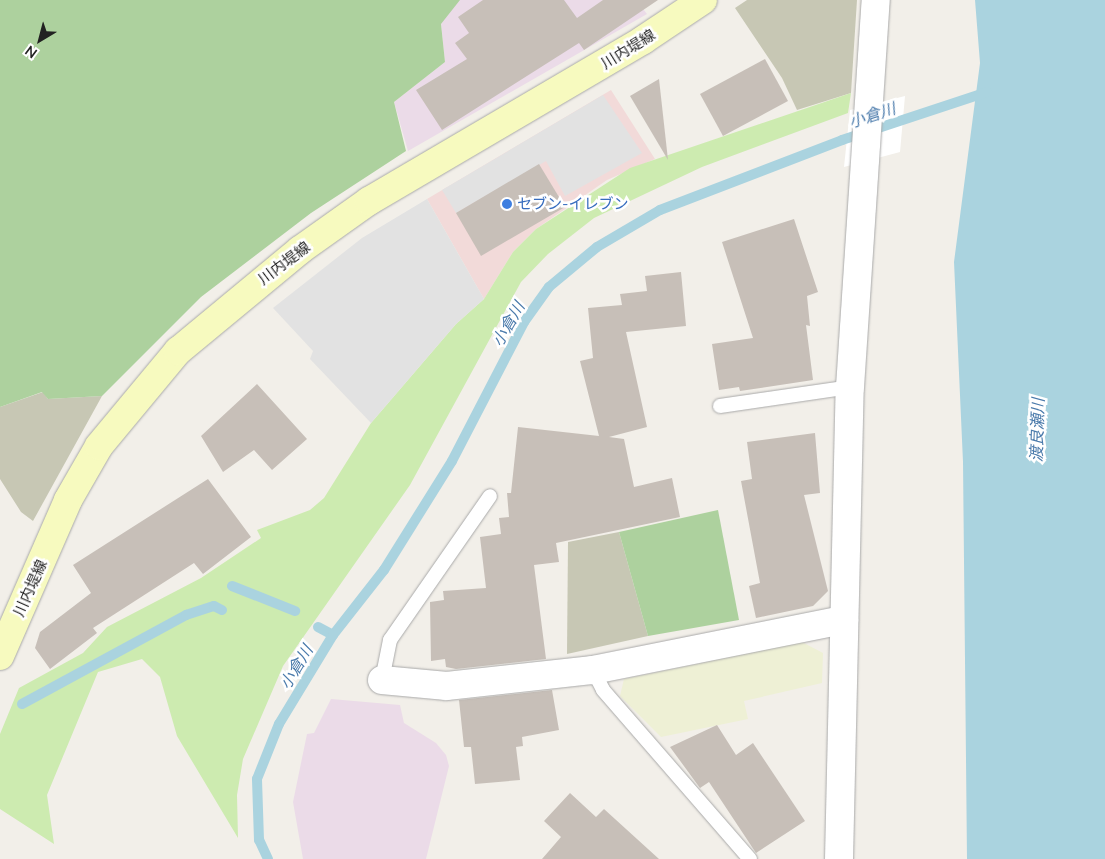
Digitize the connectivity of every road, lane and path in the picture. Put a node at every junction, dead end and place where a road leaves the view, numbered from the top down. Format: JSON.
{"nodes":[{"id":1,"x":703,"y":0,"type":"edge"},
{"id":2,"x":876,"y":0,"type":"edge"},
{"id":3,"x":850,"y":387,"type":"junction"},
{"id":4,"x":720,"y":406,"type":"dead end"},
{"id":5,"x":490,"y":496,"type":"dead end"},
{"id":6,"x":844,"y":620,"type":"junction"},
{"id":7,"x":0,"y":656,"type":"edge"},
{"id":8,"x":593,"y":670,"type":"junction"},
{"id":9,"x":382,"y":680,"type":"joint"},
{"id":10,"x":750,"y":859,"type":"edge"},
{"id":11,"x":839,"y":859,"type":"edge"}],
"edges":[{"from":1,"to":7,"type":"main road","name":"川内堤線"},
{"from":2,"to":3,"type":"street"},
{"from":3,"to":4,"type":"lane"},
{"from":3,"to":6,"type":"street"},
{"from":5,"to":9,"type":"lane"},
{"from":6,"to":8,"type":"street"},
{"from":6,"to":11,"type":"street"},
{"from":8,"to":9,"type":"street"},
{"from":8,"to":10,"type":"lane"}]}
